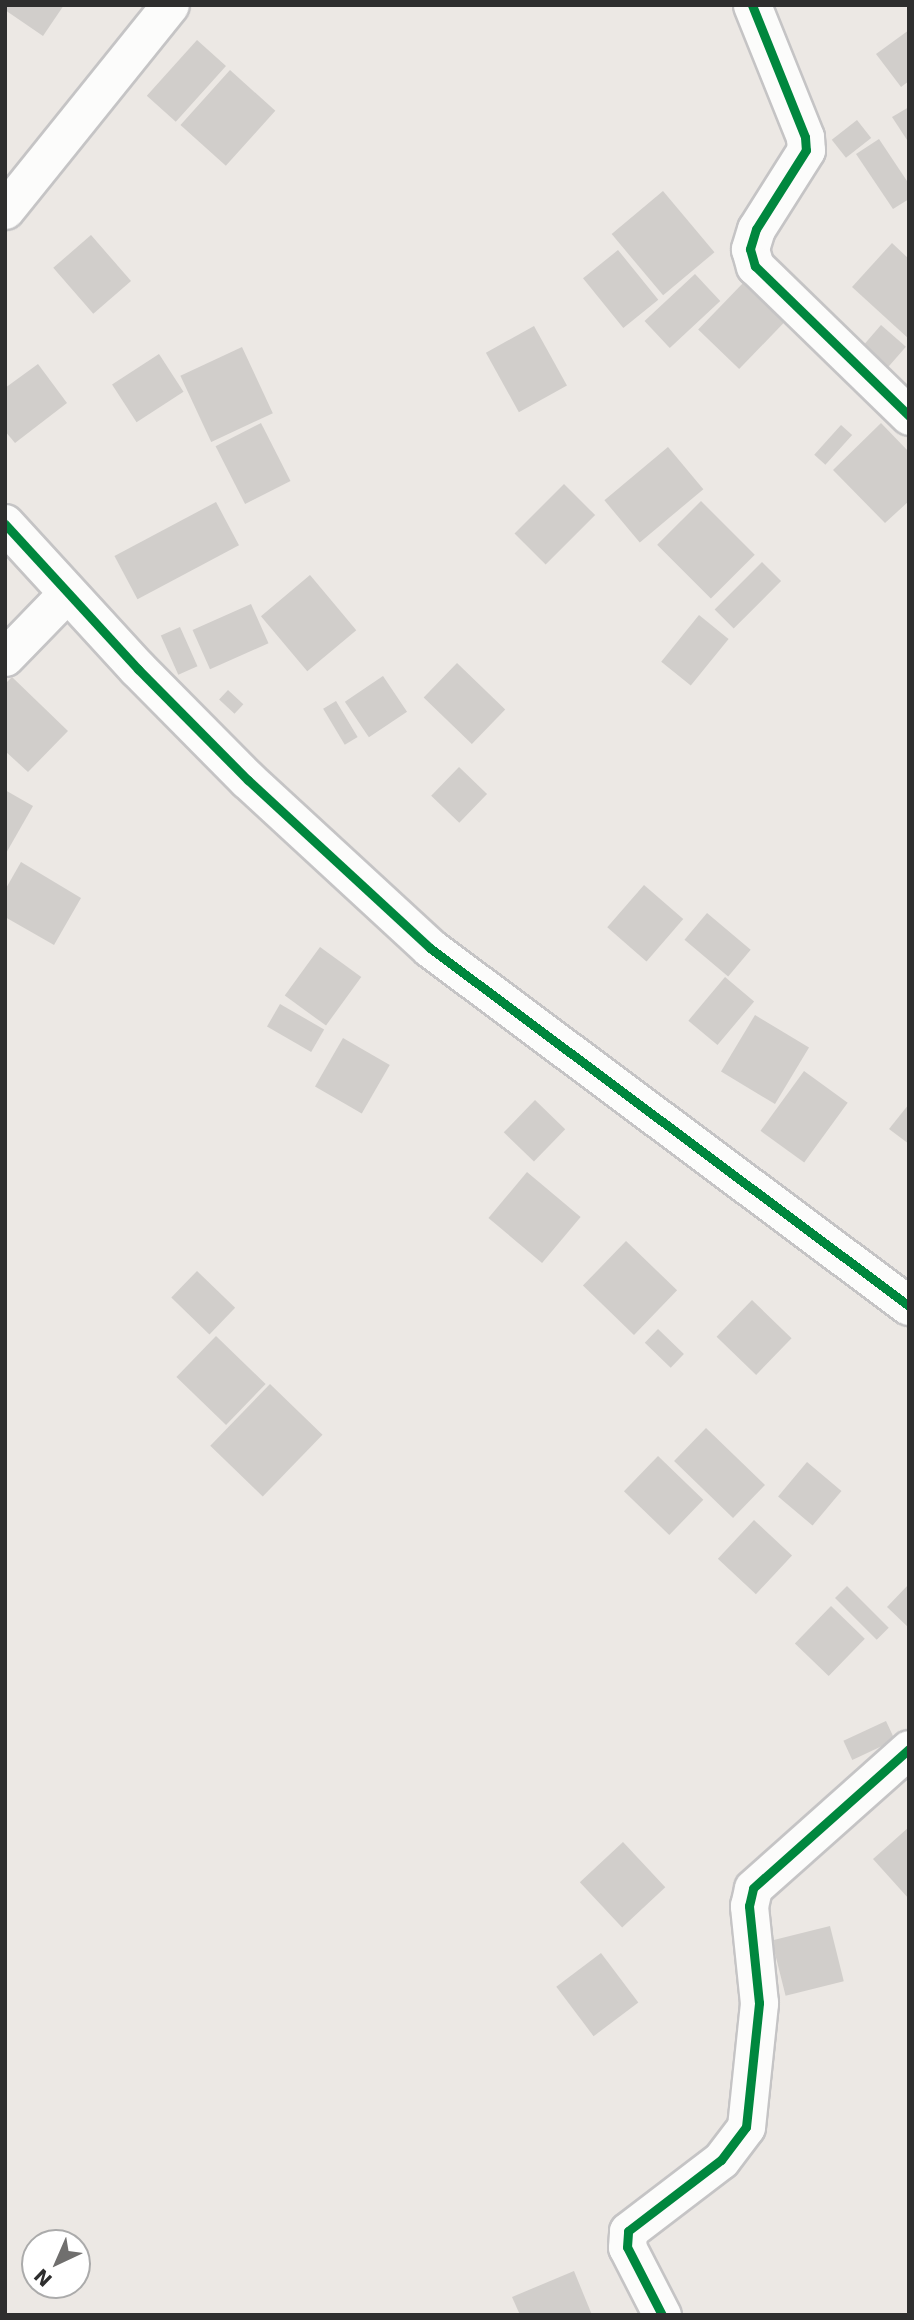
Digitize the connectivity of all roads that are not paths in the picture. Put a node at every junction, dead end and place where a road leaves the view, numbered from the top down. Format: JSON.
{"nodes":[{"id":1,"x":170,"y":5,"type":"edge"},
{"id":2,"x":752,"y":5,"type":"edge"},
{"id":3,"x":5,"y":210,"type":"edge"},
{"id":4,"x":909,"y":416,"type":"edge"},
{"id":5,"x":5,"y":524,"type":"edge"},
{"id":6,"x":67,"y":593,"type":"junction"},
{"id":7,"x":5,"y":657,"type":"edge"},
{"id":8,"x":909,"y":1306,"type":"edge"},
{"id":9,"x":909,"y":1749,"type":"edge"},
{"id":10,"x":662,"y":2315,"type":"edge"}],
"edges":[{"from":1,"to":3,"type":"street"},
{"from":2,"to":4,"type":"street"},
{"from":5,"to":6,"type":"street"},
{"from":6,"to":7,"type":"street"},
{"from":6,"to":8,"type":"street"},
{"from":9,"to":10,"type":"street"}]}
